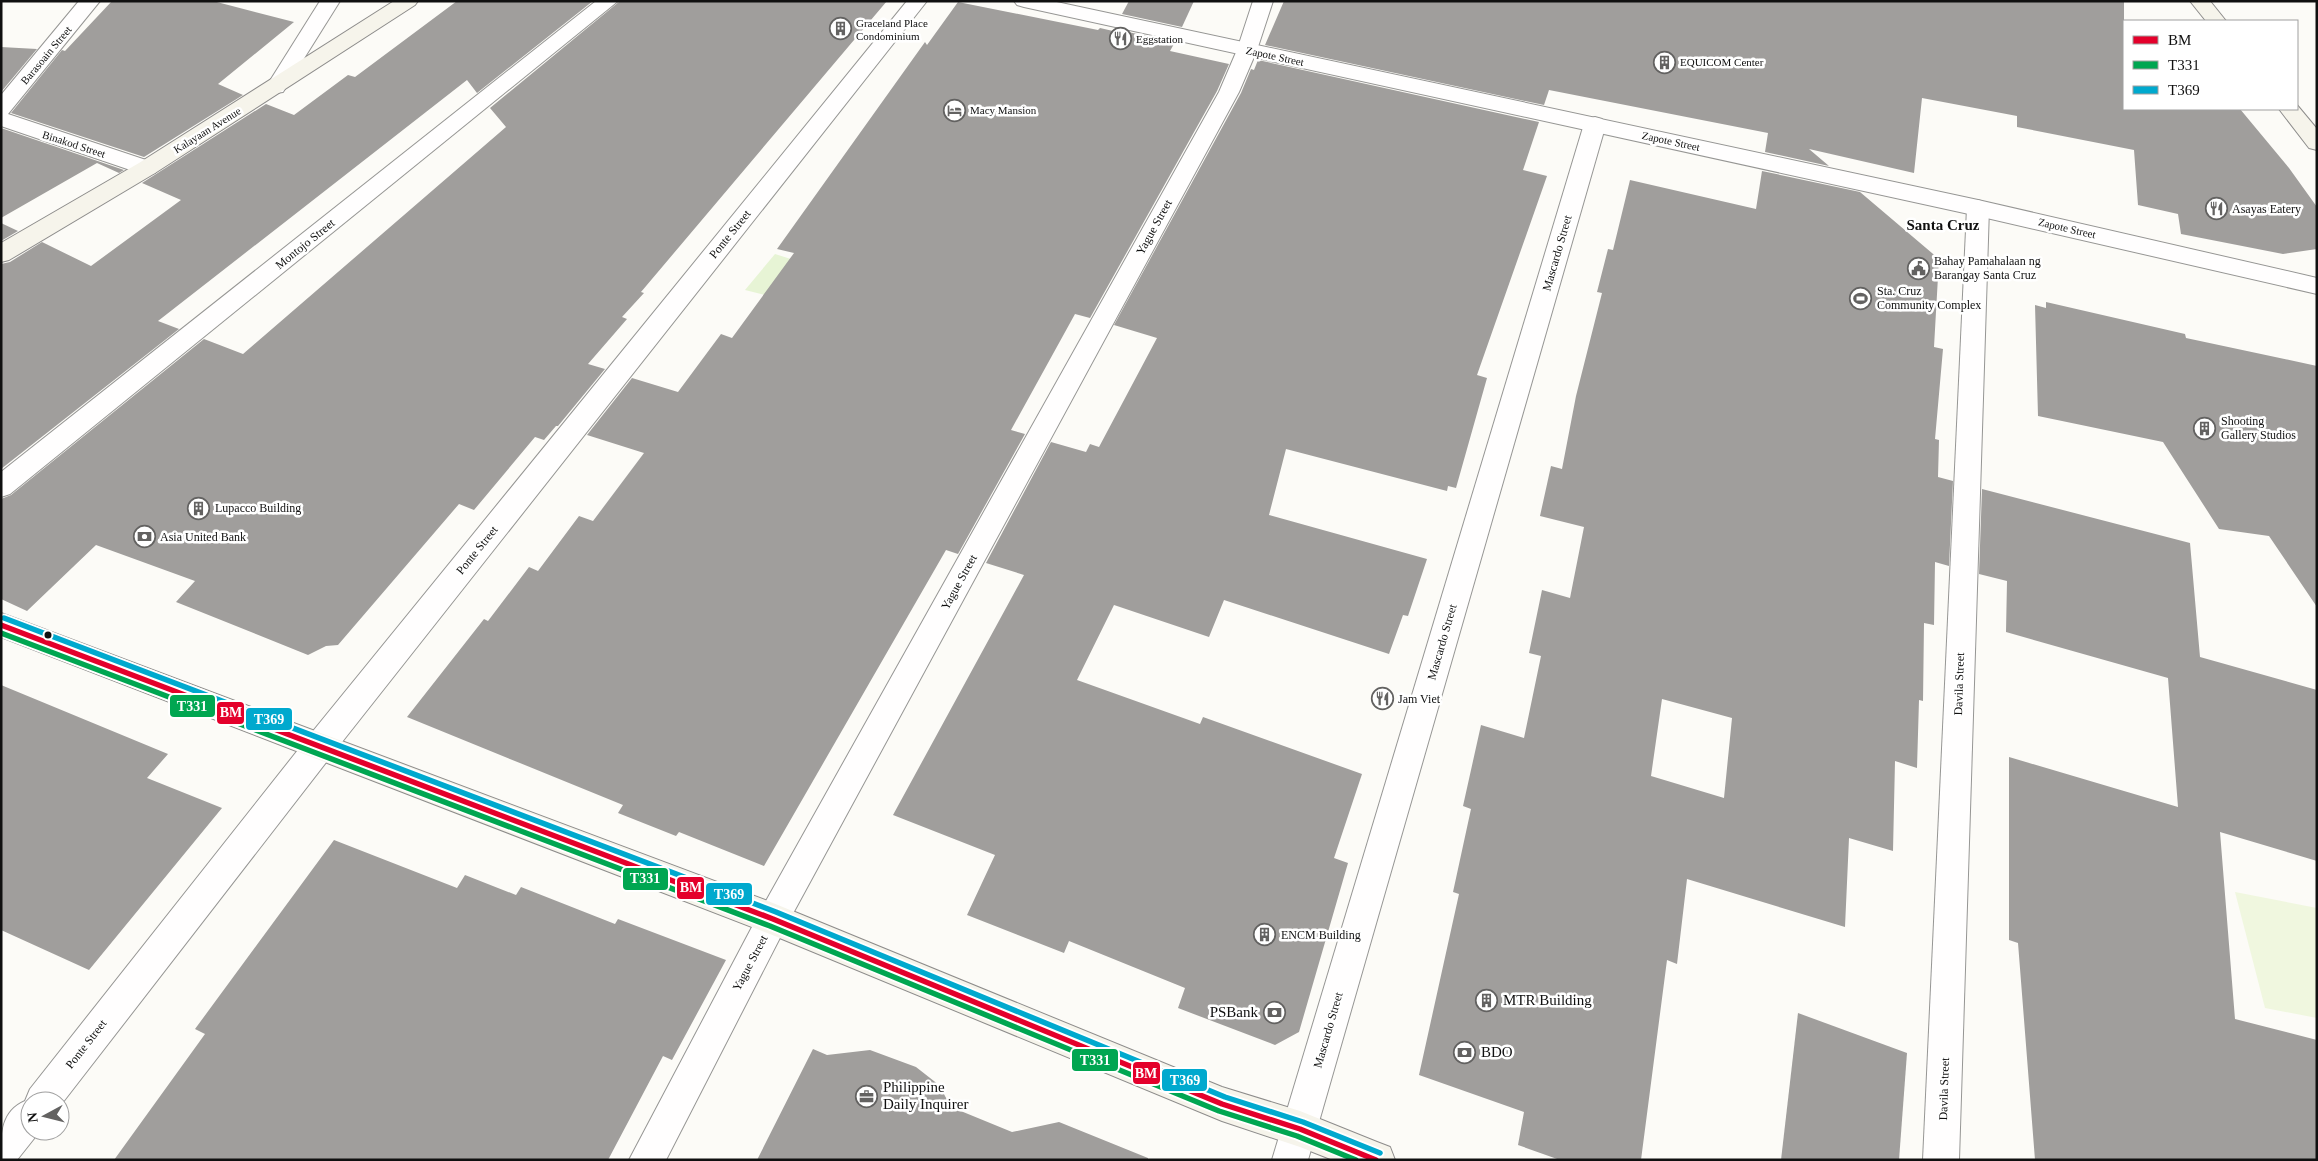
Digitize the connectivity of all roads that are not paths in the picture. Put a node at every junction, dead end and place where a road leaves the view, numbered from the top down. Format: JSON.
{"nodes":[{"id":1,"x":90,"y":1,"type":"edge"},
{"id":2,"x":330,"y":1,"type":"edge"},
{"id":3,"x":408,"y":1,"type":"edge"},
{"id":4,"x":608,"y":1,"type":"edge"},
{"id":5,"x":916,"y":1,"type":"edge"},
{"id":6,"x":1024,"y":1,"type":"edge"},
{"id":7,"x":1263,"y":1,"type":"edge"},
{"id":8,"x":2200,"y":1,"type":"edge"},
{"id":9,"x":2215,"y":20,"type":"edge"},
{"id":10,"x":1247,"y":50,"type":"junction"},
{"id":11,"x":276,"y":87,"type":"junction"},
{"id":12,"x":1,"y":109,"type":"edge"},
{"id":13,"x":2290,"y":110,"type":"edge"},
{"id":14,"x":1,"y":119,"type":"edge"},
{"id":15,"x":1595,"y":124,"type":"junction"},
{"id":16,"x":2317,"y":143,"type":"edge"},
{"id":17,"x":147,"y":168,"type":"junction"},
{"id":18,"x":1978,"y":208,"type":"junction"},
{"id":19,"x":1,"y":254,"type":"edge"},
{"id":20,"x":2317,"y":286,"type":"edge"},
{"id":21,"x":1,"y":487,"type":"edge"},
{"id":22,"x":1,"y":626,"type":"edge"},
{"id":23,"x":320,"y":746,"type":"junction"},
{"id":24,"x":773,"y":919,"type":"junction"},
{"id":25,"x":50,"y":1091,"type":"edge"},
{"id":26,"x":20,"y":1128,"type":"edge"},
{"id":27,"x":1295,"y":1144,"type":"edge"},
{"id":28,"x":1,"y":1152,"type":"edge"},
{"id":29,"x":647,"y":1160,"type":"edge"},
{"id":30,"x":1377,"y":1160,"type":"edge"},
{"id":31,"x":1941,"y":1160,"type":"edge"}],
"edges":[{"from":1,"to":12,"type":"street","name":"Barasoain Street"},
{"from":2,"to":11,"type":"street"},
{"from":3,"to":11,"type":"main road","name":"Kalayaan Avenue"},
{"from":4,"to":21,"type":"street","name":"Montojo Street"},
{"from":5,"to":23,"type":"street","name":"Ponte Street"},
{"from":6,"to":10,"type":"street","name":"Zapote Street"},
{"from":7,"to":10,"type":"street","name":"Yague Street"},
{"from":8,"to":9,"type":"main road"},
{"from":10,"to":15,"type":"street","name":"Zapote Street"},
{"from":10,"to":24,"type":"street","name":"Yague Street"},
{"from":11,"to":17,"type":"main road","name":"Kalayaan Avenue"},
{"from":13,"to":16,"type":"main road"},
{"from":14,"to":17,"type":"street","name":"Binakod Street"},
{"from":15,"to":18,"type":"street","name":"Zapote Street"},
{"from":15,"to":27,"type":"street","name":"Mascardo Street"},
{"from":17,"to":19,"type":"main road","name":"Kalayaan Avenue"},
{"from":18,"to":20,"type":"street","name":"Zapote Street"},
{"from":18,"to":31,"type":"street","name":"Davila Street"},
{"from":22,"to":23,"type":"main road"},
{"from":23,"to":24,"type":"main road"},
{"from":23,"to":25,"type":"street","name":"Ponte Street"},
{"from":24,"to":27,"type":"main road"},
{"from":24,"to":29,"type":"street","name":"Yague Street"},
{"from":26,"to":28,"type":"street"},
{"from":27,"to":30,"type":"main road"}]}
